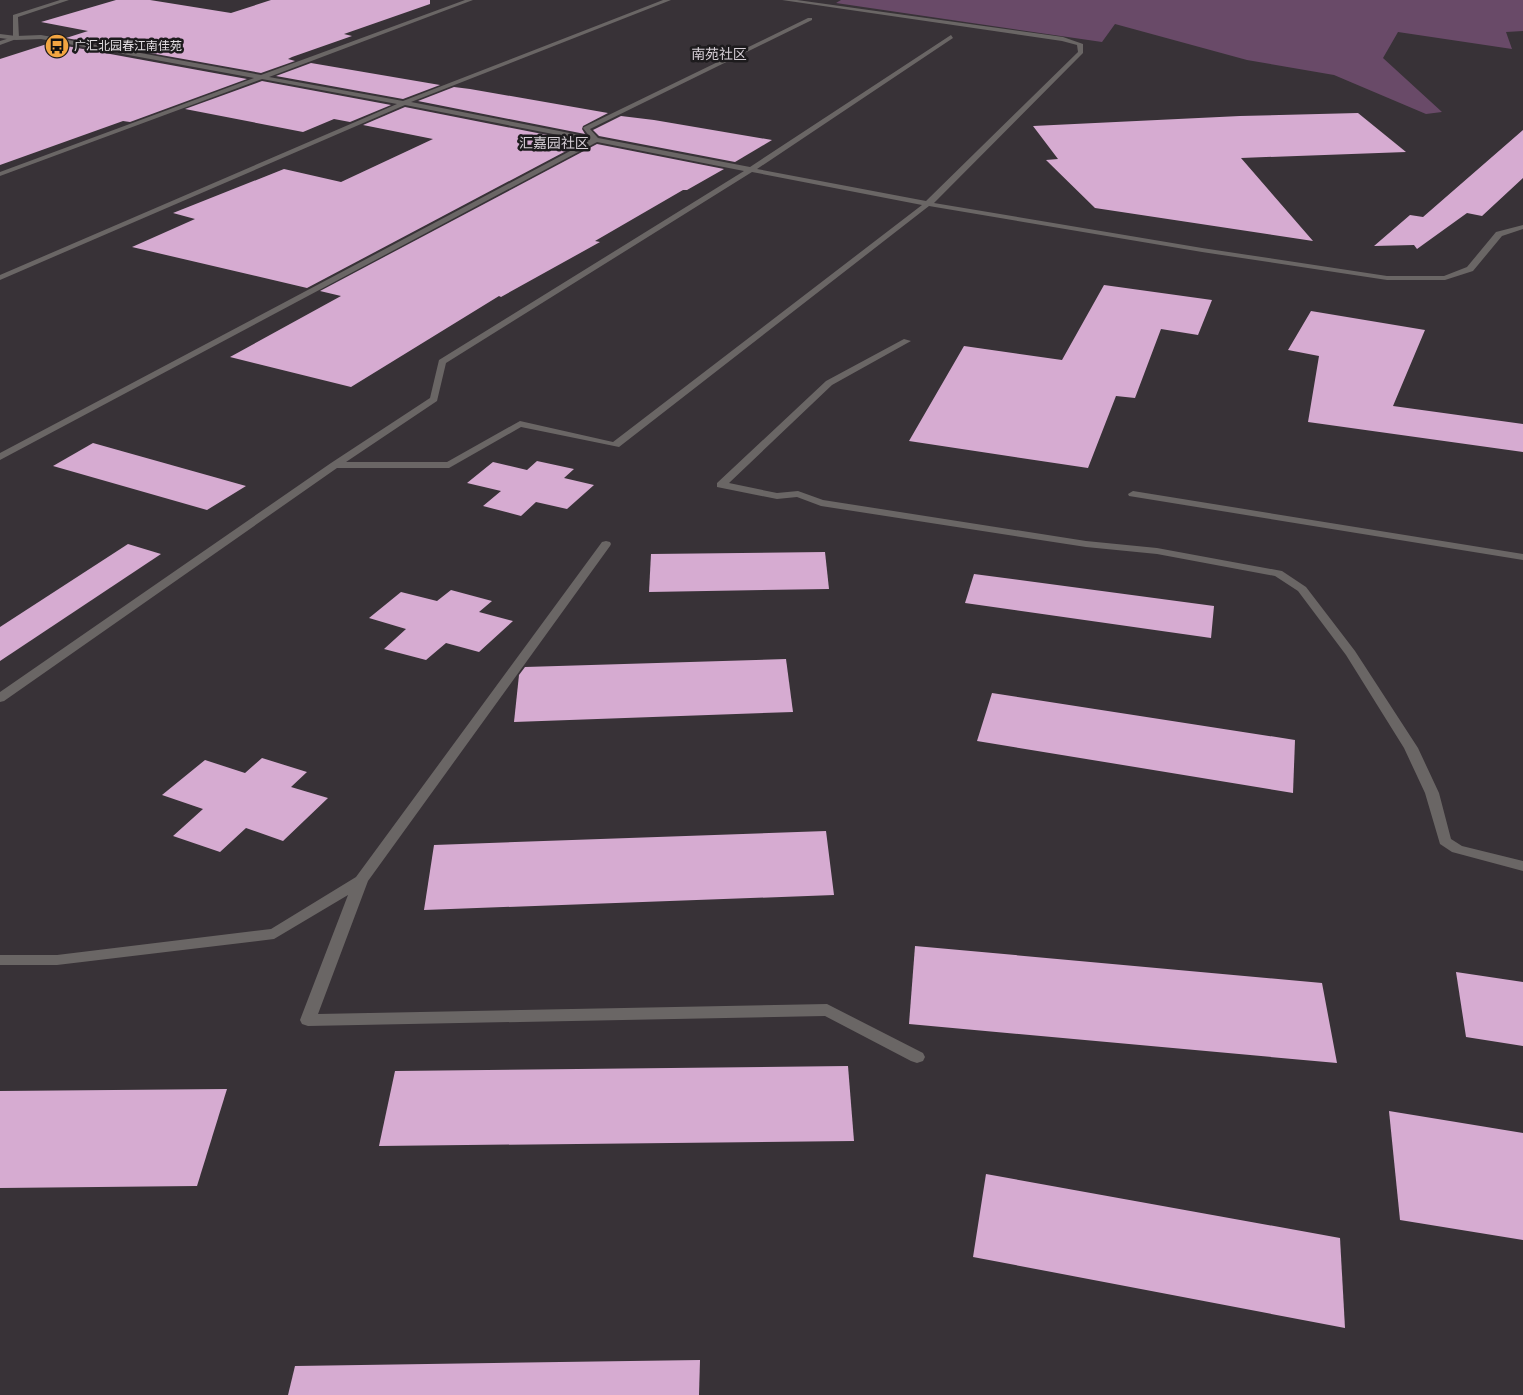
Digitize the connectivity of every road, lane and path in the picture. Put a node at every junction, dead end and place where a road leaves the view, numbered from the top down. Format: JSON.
{"nodes":[{"id":1,"x":66,"y":0,"type":"edge"},
{"id":2,"x":470,"y":0,"type":"edge"},
{"id":3,"x":668,"y":0,"type":"edge"},
{"id":4,"x":785,"y":0,"type":"edge"},
{"id":5,"x":810,"y":19,"type":"dead end"},
{"id":6,"x":0,"y":36,"type":"edge"},
{"id":7,"x":951,"y":36,"type":"dead end"},
{"id":8,"x":16,"y":38,"type":"junction"},
{"id":9,"x":0,"y":43,"type":"edge"},
{"id":10,"x":264,"y":78,"type":"junction"},
{"id":11,"x":404,"y":103,"type":"junction"},
{"id":12,"x":596,"y":140,"type":"junction"},
{"id":13,"x":752,"y":169,"type":"junction"},
{"id":14,"x":0,"y":174,"type":"edge"},
{"id":15,"x":928,"y":204,"type":"junction"},
{"id":16,"x":1523,"y":226,"type":"edge"},
{"id":17,"x":0,"y":278,"type":"edge"},
{"id":18,"x":907,"y":341,"type":"dead end"},
{"id":19,"x":0,"y":456,"type":"edge"},
{"id":20,"x":335,"y":465,"type":"junction"},
{"id":21,"x":1133,"y":494,"type":"dead end"},
{"id":22,"x":606,"y":544,"type":"dead end"},
{"id":23,"x":1523,"y":557,"type":"edge"},
{"id":24,"x":0,"y":698,"type":"edge"},
{"id":25,"x":1523,"y":866,"type":"edge"},
{"id":26,"x":361,"y":880,"type":"junction"},
{"id":27,"x":0,"y":960,"type":"edge"},
{"id":28,"x":917,"y":1057,"type":"dead end"}],
"edges":[{"from":1,"to":8,"type":"street"},
{"from":2,"to":10,"type":"street"},
{"from":3,"to":11,"type":"street"},
{"from":4,"to":15,"type":"street"},
{"from":5,"to":12,"type":"street"},
{"from":6,"to":8,"type":"street"},
{"from":7,"to":13,"type":"street"},
{"from":8,"to":9,"type":"street"},
{"from":8,"to":10,"type":"street"},
{"from":10,"to":11,"type":"street"},
{"from":10,"to":14,"type":"street"},
{"from":11,"to":12,"type":"street"},
{"from":11,"to":17,"type":"street"},
{"from":12,"to":13,"type":"street"},
{"from":12,"to":19,"type":"street"},
{"from":13,"to":15,"type":"street"},
{"from":13,"to":20,"type":"street"},
{"from":15,"to":16,"type":"street"},
{"from":15,"to":20,"type":"street"},
{"from":18,"to":25,"type":"street"},
{"from":20,"to":24,"type":"street"},
{"from":21,"to":23,"type":"street"},
{"from":22,"to":26,"type":"street"},
{"from":26,"to":27,"type":"street"},
{"from":26,"to":28,"type":"street"}]}
